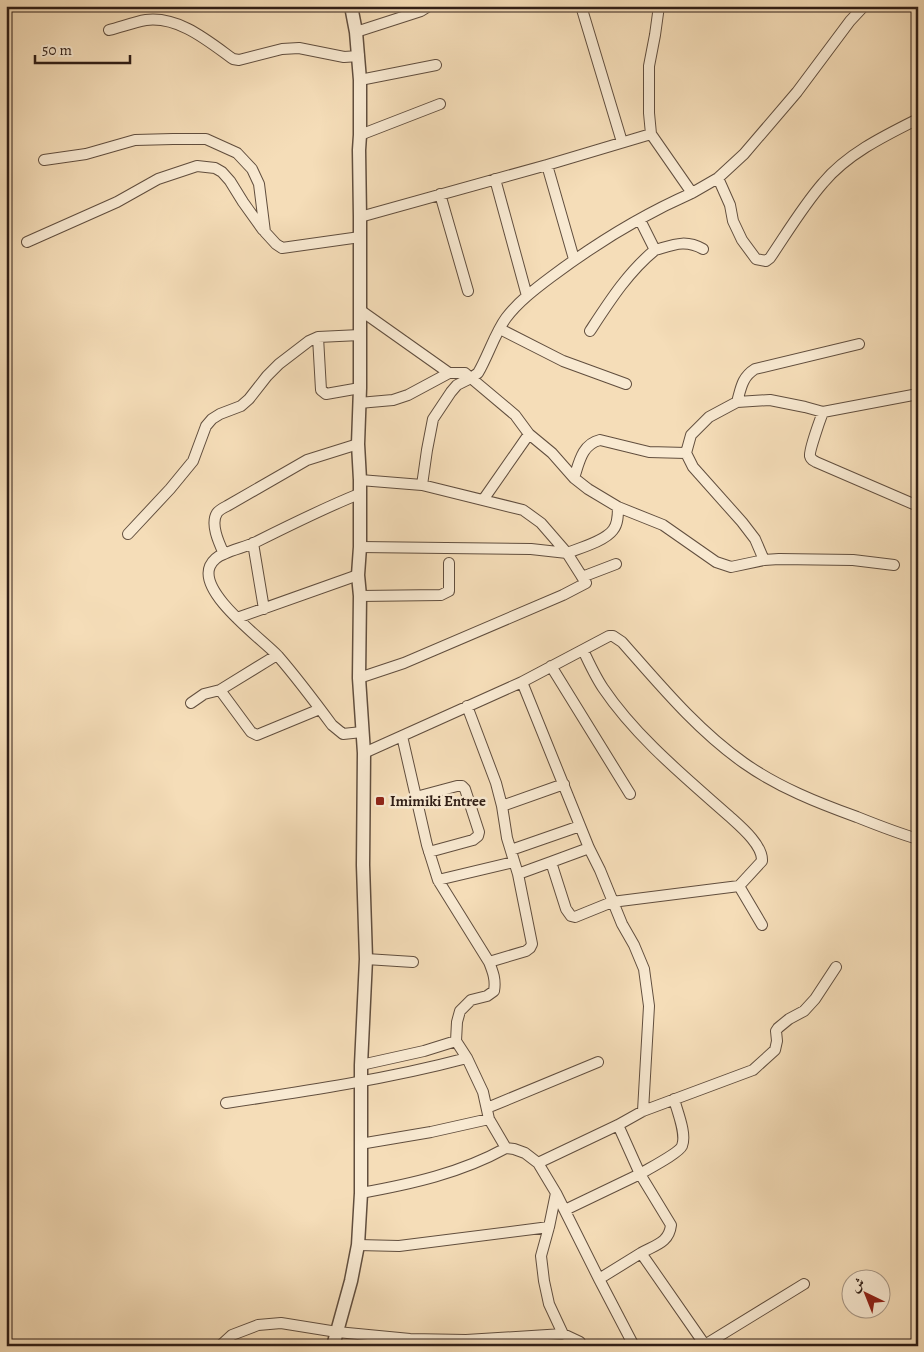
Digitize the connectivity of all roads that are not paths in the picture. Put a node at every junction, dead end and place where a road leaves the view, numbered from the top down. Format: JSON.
{"nodes":[{"id":1,"x":351,"y":6,"type":"edge"},
{"id":2,"x":429,"y":6,"type":"edge"},
{"id":3,"x":581,"y":6,"type":"edge"},
{"id":4,"x":659,"y":6,"type":"edge"},
{"id":5,"x":864,"y":6,"type":"edge"},
{"id":6,"x":109,"y":30,"type":"dead end"},
{"id":7,"x":356,"y":32,"type":"junction"},
{"id":8,"x":359,"y":56,"type":"junction"},
{"id":9,"x":436,"y":65,"type":"dead end"},
{"id":10,"x":360,"y":80,"type":"junction"},
{"id":11,"x":440,"y":104,"type":"dead end"},
{"id":12,"x":918,"y":119,"type":"edge"},
{"id":13,"x":651,"y":134,"type":"junction"},
{"id":14,"x":360,"y":135,"type":"junction"},
{"id":15,"x":622,"y":142,"type":"junction"},
{"id":16,"x":44,"y":160,"type":"dead end"},
{"id":17,"x":547,"y":164,"type":"junction"},
{"id":18,"x":718,"y":178,"type":"junction"},
{"id":19,"x":495,"y":179,"type":"junction"},
{"id":20,"x":692,"y":193,"type":"junction"},
{"id":21,"x":440,"y":194,"type":"junction"},
{"id":22,"x":360,"y":217,"type":"junction"},
{"id":23,"x":640,"y":220,"type":"junction"},
{"id":24,"x":264,"y":232,"type":"junction"},
{"id":25,"x":360,"y":236,"type":"junction"},
{"id":26,"x":27,"y":242,"type":"dead end"},
{"id":27,"x":702,"y":249,"type":"dead end"},
{"id":28,"x":655,"y":250,"type":"junction"},
{"id":29,"x":574,"y":260,"type":"junction"},
{"id":30,"x":468,"y":291,"type":"dead end"},
{"id":31,"x":527,"y":296,"type":"junction"},
{"id":32,"x":360,"y":310,"type":"junction"},
{"id":33,"x":500,"y":329,"type":"junction"},
{"id":34,"x":590,"y":331,"type":"dead end"},
{"id":35,"x":360,"y":335,"type":"junction"},
{"id":36,"x":318,"y":337,"type":"junction"},
{"id":37,"x":859,"y":344,"type":"dead end"},
{"id":38,"x":450,"y":373,"type":"junction"},
{"id":39,"x":471,"y":378,"type":"junction"},
{"id":40,"x":626,"y":384,"type":"dead end"},
{"id":41,"x":360,"y":388,"type":"junction"},
{"id":42,"x":918,"y":394,"type":"edge"},
{"id":43,"x":737,"y":402,"type":"junction"},
{"id":44,"x":360,"y":403,"type":"junction"},
{"id":45,"x":823,"y":412,"type":"junction"},
{"id":46,"x":529,"y":434,"type":"junction"},
{"id":47,"x":358,"y":444,"type":"junction"},
{"id":48,"x":686,"y":453,"type":"junction"},
{"id":49,"x":574,"y":478,"type":"junction"},
{"id":50,"x":360,"y":480,"type":"junction"},
{"id":51,"x":422,"y":485,"type":"junction"},
{"id":52,"x":359,"y":494,"type":"junction"},
{"id":53,"x":483,"y":500,"type":"junction"},
{"id":54,"x":918,"y":506,"type":"edge"},
{"id":55,"x":618,"y":508,"type":"junction"},
{"id":56,"x":128,"y":534,"type":"dead end"},
{"id":57,"x":253,"y":543,"type":"junction"},
{"id":58,"x":360,"y":547,"type":"junction"},
{"id":59,"x":224,"y":554,"type":"junction"},
{"id":60,"x":567,"y":554,"type":"junction"},
{"id":61,"x":764,"y":560,"type":"junction"},
{"id":62,"x":449,"y":563,"type":"dead end"},
{"id":63,"x":616,"y":564,"type":"dead end"},
{"id":64,"x":894,"y":565,"type":"dead end"},
{"id":65,"x":358,"y":575,"type":"junction"},
{"id":66,"x":582,"y":577,"type":"junction"},
{"id":67,"x":360,"y":596,"type":"junction"},
{"id":68,"x":264,"y":609,"type":"junction"},
{"id":69,"x":237,"y":618,"type":"junction"},
{"id":70,"x":583,"y":650,"type":"junction"},
{"id":71,"x":277,"y":655,"type":"junction"},
{"id":72,"x":551,"y":666,"type":"junction"},
{"id":73,"x":359,"y":678,"type":"junction"},
{"id":74,"x":522,"y":682,"type":"junction"},
{"id":75,"x":220,"y":690,"type":"junction"},
{"id":76,"x":191,"y":704,"type":"dead end"},
{"id":77,"x":467,"y":706,"type":"junction"},
{"id":78,"x":320,"y":709,"type":"junction"},
{"id":79,"x":362,"y":732,"type":"junction"},
{"id":80,"x":402,"y":736,"type":"junction"},
{"id":81,"x":364,"y":752,"type":"junction"},
{"id":82,"x":564,"y":784,"type":"junction"},
{"id":83,"x":630,"y":794,"type":"dead end"},
{"id":84,"x":416,"y":797,"type":"junction"},
{"id":85,"x":502,"y":806,"type":"junction"},
{"id":86,"x":580,"y":826,"type":"junction"},
{"id":87,"x":918,"y":839,"type":"edge"},
{"id":88,"x":589,"y":848,"type":"junction"},
{"id":89,"x":511,"y":850,"type":"junction"},
{"id":90,"x":429,"y":852,"type":"junction"},
{"id":91,"x":514,"y":862,"type":"junction"},
{"id":92,"x":551,"y":862,"type":"junction"},
{"id":93,"x":518,"y":874,"type":"junction"},
{"id":94,"x":438,"y":880,"type":"junction"},
{"id":95,"x":739,"y":886,"type":"junction"},
{"id":96,"x":612,"y":902,"type":"junction"},
{"id":97,"x":762,"y":925,"type":"dead end"},
{"id":98,"x":366,"y":959,"type":"junction"},
{"id":99,"x":413,"y":962,"type":"dead end"},
{"id":100,"x":490,"y":962,"type":"junction"},
{"id":101,"x":836,"y":967,"type":"dead end"},
{"id":102,"x":456,"y":1041,"type":"junction"},
{"id":103,"x":467,"y":1058,"type":"junction"},
{"id":104,"x":598,"y":1062,"type":"dead end"},
{"id":105,"x":361,"y":1065,"type":"junction"},
{"id":106,"x":361,"y":1081,"type":"junction"},
{"id":107,"x":674,"y":1099,"type":"junction"},
{"id":108,"x":226,"y":1104,"type":"dead end"},
{"id":109,"x":643,"y":1111,"type":"junction"},
{"id":110,"x":488,"y":1113,"type":"junction"},
{"id":111,"x":618,"y":1125,"type":"junction"},
{"id":112,"x":360,"y":1144,"type":"junction"},
{"id":113,"x":506,"y":1148,"type":"junction"},
{"id":114,"x":538,"y":1163,"type":"junction"},
{"id":115,"x":640,"y":1174,"type":"junction"},
{"id":116,"x":361,"y":1193,"type":"junction"},
{"id":117,"x":556,"y":1193,"type":"junction"},
{"id":118,"x":565,"y":1210,"type":"junction"},
{"id":119,"x":550,"y":1227,"type":"junction"},
{"id":120,"x":358,"y":1245,"type":"junction"},
{"id":121,"x":642,"y":1253,"type":"junction"},
{"id":122,"x":599,"y":1279,"type":"junction"},
{"id":123,"x":804,"y":1284,"type":"dead end"},
{"id":124,"x":337,"y":1332,"type":"junction"},
{"id":125,"x":563,"y":1334,"type":"junction"},
{"id":126,"x":580,"y":1342,"type":"dead end"},
{"id":127,"x":466,"y":1343,"type":"edge"},
{"id":128,"x":704,"y":1345,"type":"edge"},
{"id":129,"x":220,"y":1346,"type":"edge"},
{"id":130,"x":333,"y":1346,"type":"edge"},
{"id":131,"x":634,"y":1346,"type":"edge"}],
"edges":[{"from":1,"to":7,"type":"street"},
{"from":2,"to":7,"type":"street"},
{"from":3,"to":15,"type":"street"},
{"from":4,"to":13,"type":"street"},
{"from":5,"to":18,"type":"street"},
{"from":6,"to":8,"type":"street"},
{"from":7,"to":8,"type":"street"},
{"from":8,"to":10,"type":"street"},
{"from":9,"to":10,"type":"street"},
{"from":10,"to":14,"type":"street"},
{"from":11,"to":14,"type":"street"},
{"from":12,"to":18,"type":"street"},
{"from":13,"to":15,"type":"street"},
{"from":13,"to":20,"type":"street"},
{"from":14,"to":22,"type":"street"},
{"from":15,"to":17,"type":"street"},
{"from":16,"to":24,"type":"street"},
{"from":17,"to":19,"type":"street"},
{"from":17,"to":29,"type":"street"},
{"from":18,"to":20,"type":"street"},
{"from":19,"to":21,"type":"street"},
{"from":19,"to":31,"type":"street"},
{"from":20,"to":23,"type":"street"},
{"from":21,"to":22,"type":"street"},
{"from":21,"to":30,"type":"street"},
{"from":22,"to":25,"type":"street"},
{"from":23,"to":28,"type":"street"},
{"from":23,"to":29,"type":"street"},
{"from":24,"to":25,"type":"street"},
{"from":24,"to":26,"type":"street"},
{"from":25,"to":32,"type":"street"},
{"from":27,"to":28,"type":"street"},
{"from":28,"to":34,"type":"street"},
{"from":29,"to":31,"type":"street"},
{"from":31,"to":33,"type":"street"},
{"from":32,"to":35,"type":"street"},
{"from":32,"to":38,"type":"street"},
{"from":33,"to":39,"type":"street"},
{"from":33,"to":40,"type":"street"},
{"from":35,"to":36,"type":"street"},
{"from":35,"to":41,"type":"street"},
{"from":36,"to":41,"type":"street"},
{"from":36,"to":56,"type":"street"},
{"from":37,"to":43,"type":"street"},
{"from":38,"to":39,"type":"street"},
{"from":38,"to":44,"type":"street"},
{"from":39,"to":46,"type":"street"},
{"from":39,"to":51,"type":"street"},
{"from":41,"to":44,"type":"street"},
{"from":42,"to":45,"type":"street"},
{"from":43,"to":45,"type":"street"},
{"from":43,"to":48,"type":"street"},
{"from":44,"to":47,"type":"street"},
{"from":45,"to":54,"type":"street"},
{"from":46,"to":49,"type":"street"},
{"from":46,"to":53,"type":"street"},
{"from":47,"to":50,"type":"street"},
{"from":47,"to":59,"type":"street"},
{"from":48,"to":49,"type":"street"},
{"from":48,"to":61,"type":"street"},
{"from":49,"to":55,"type":"street"},
{"from":50,"to":51,"type":"street"},
{"from":50,"to":52,"type":"street"},
{"from":51,"to":53,"type":"street"},
{"from":52,"to":57,"type":"street"},
{"from":52,"to":58,"type":"street"},
{"from":53,"to":60,"type":"street"},
{"from":55,"to":60,"type":"street"},
{"from":55,"to":61,"type":"street"},
{"from":57,"to":59,"type":"street"},
{"from":57,"to":68,"type":"street"},
{"from":58,"to":60,"type":"street"},
{"from":58,"to":65,"type":"street"},
{"from":59,"to":69,"type":"street"},
{"from":60,"to":66,"type":"street"},
{"from":61,"to":64,"type":"street"},
{"from":62,"to":67,"type":"street"},
{"from":63,"to":66,"type":"street"},
{"from":65,"to":67,"type":"street"},
{"from":65,"to":68,"type":"street"},
{"from":66,"to":73,"type":"street"},
{"from":67,"to":73,"type":"street"},
{"from":68,"to":69,"type":"street"},
{"from":69,"to":71,"type":"street"},
{"from":70,"to":72,"type":"street"},
{"from":70,"to":87,"type":"street"},
{"from":70,"to":95,"type":"street"},
{"from":71,"to":75,"type":"street"},
{"from":71,"to":78,"type":"street"},
{"from":72,"to":74,"type":"street"},
{"from":72,"to":83,"type":"street"},
{"from":73,"to":79,"type":"street"},
{"from":74,"to":77,"type":"street"},
{"from":74,"to":82,"type":"street"},
{"from":75,"to":76,"type":"street"},
{"from":75,"to":78,"type":"street"},
{"from":77,"to":80,"type":"street"},
{"from":77,"to":85,"type":"street"},
{"from":78,"to":79,"type":"street"},
{"from":79,"to":81,"type":"street"},
{"from":80,"to":81,"type":"street"},
{"from":80,"to":84,"type":"street"},
{"from":81,"to":98,"type":"street"},
{"from":82,"to":85,"type":"street"},
{"from":82,"to":86,"type":"street"},
{"from":84,"to":90,"type":"street"},
{"from":84,"to":90,"type":"street"},
{"from":85,"to":89,"type":"street"},
{"from":86,"to":88,"type":"street"},
{"from":86,"to":89,"type":"street"},
{"from":88,"to":92,"type":"street"},
{"from":88,"to":96,"type":"street"},
{"from":89,"to":91,"type":"street"},
{"from":90,"to":94,"type":"street"},
{"from":91,"to":93,"type":"street"},
{"from":91,"to":94,"type":"street"},
{"from":92,"to":93,"type":"street"},
{"from":92,"to":96,"type":"street"},
{"from":93,"to":100,"type":"street"},
{"from":94,"to":100,"type":"street"},
{"from":95,"to":96,"type":"street"},
{"from":95,"to":97,"type":"street"},
{"from":96,"to":109,"type":"street"},
{"from":98,"to":99,"type":"street"},
{"from":98,"to":105,"type":"street"},
{"from":100,"to":102,"type":"street"},
{"from":101,"to":107,"type":"street"},
{"from":102,"to":103,"type":"street"},
{"from":102,"to":105,"type":"street"},
{"from":103,"to":106,"type":"street"},
{"from":103,"to":110,"type":"street"},
{"from":104,"to":110,"type":"street"},
{"from":105,"to":106,"type":"street"},
{"from":106,"to":108,"type":"street"},
{"from":106,"to":112,"type":"street"},
{"from":107,"to":109,"type":"street"},
{"from":107,"to":115,"type":"street"},
{"from":109,"to":111,"type":"street"},
{"from":110,"to":112,"type":"street"},
{"from":110,"to":113,"type":"street"},
{"from":111,"to":114,"type":"street"},
{"from":111,"to":115,"type":"street"},
{"from":112,"to":116,"type":"street"},
{"from":113,"to":114,"type":"street"},
{"from":113,"to":116,"type":"street"},
{"from":114,"to":117,"type":"street"},
{"from":115,"to":118,"type":"street"},
{"from":115,"to":121,"type":"street"},
{"from":116,"to":120,"type":"street"},
{"from":117,"to":118,"type":"street"},
{"from":117,"to":119,"type":"street"},
{"from":118,"to":122,"type":"street"},
{"from":119,"to":120,"type":"street"},
{"from":119,"to":125,"type":"street"},
{"from":120,"to":124,"type":"street"},
{"from":121,"to":122,"type":"street"},
{"from":121,"to":128,"type":"street"},
{"from":122,"to":131,"type":"street"},
{"from":123,"to":128,"type":"street"},
{"from":124,"to":127,"type":"street"},
{"from":124,"to":129,"type":"street"},
{"from":124,"to":130,"type":"street"},
{"from":125,"to":126,"type":"street"},
{"from":125,"to":127,"type":"street"}]}
